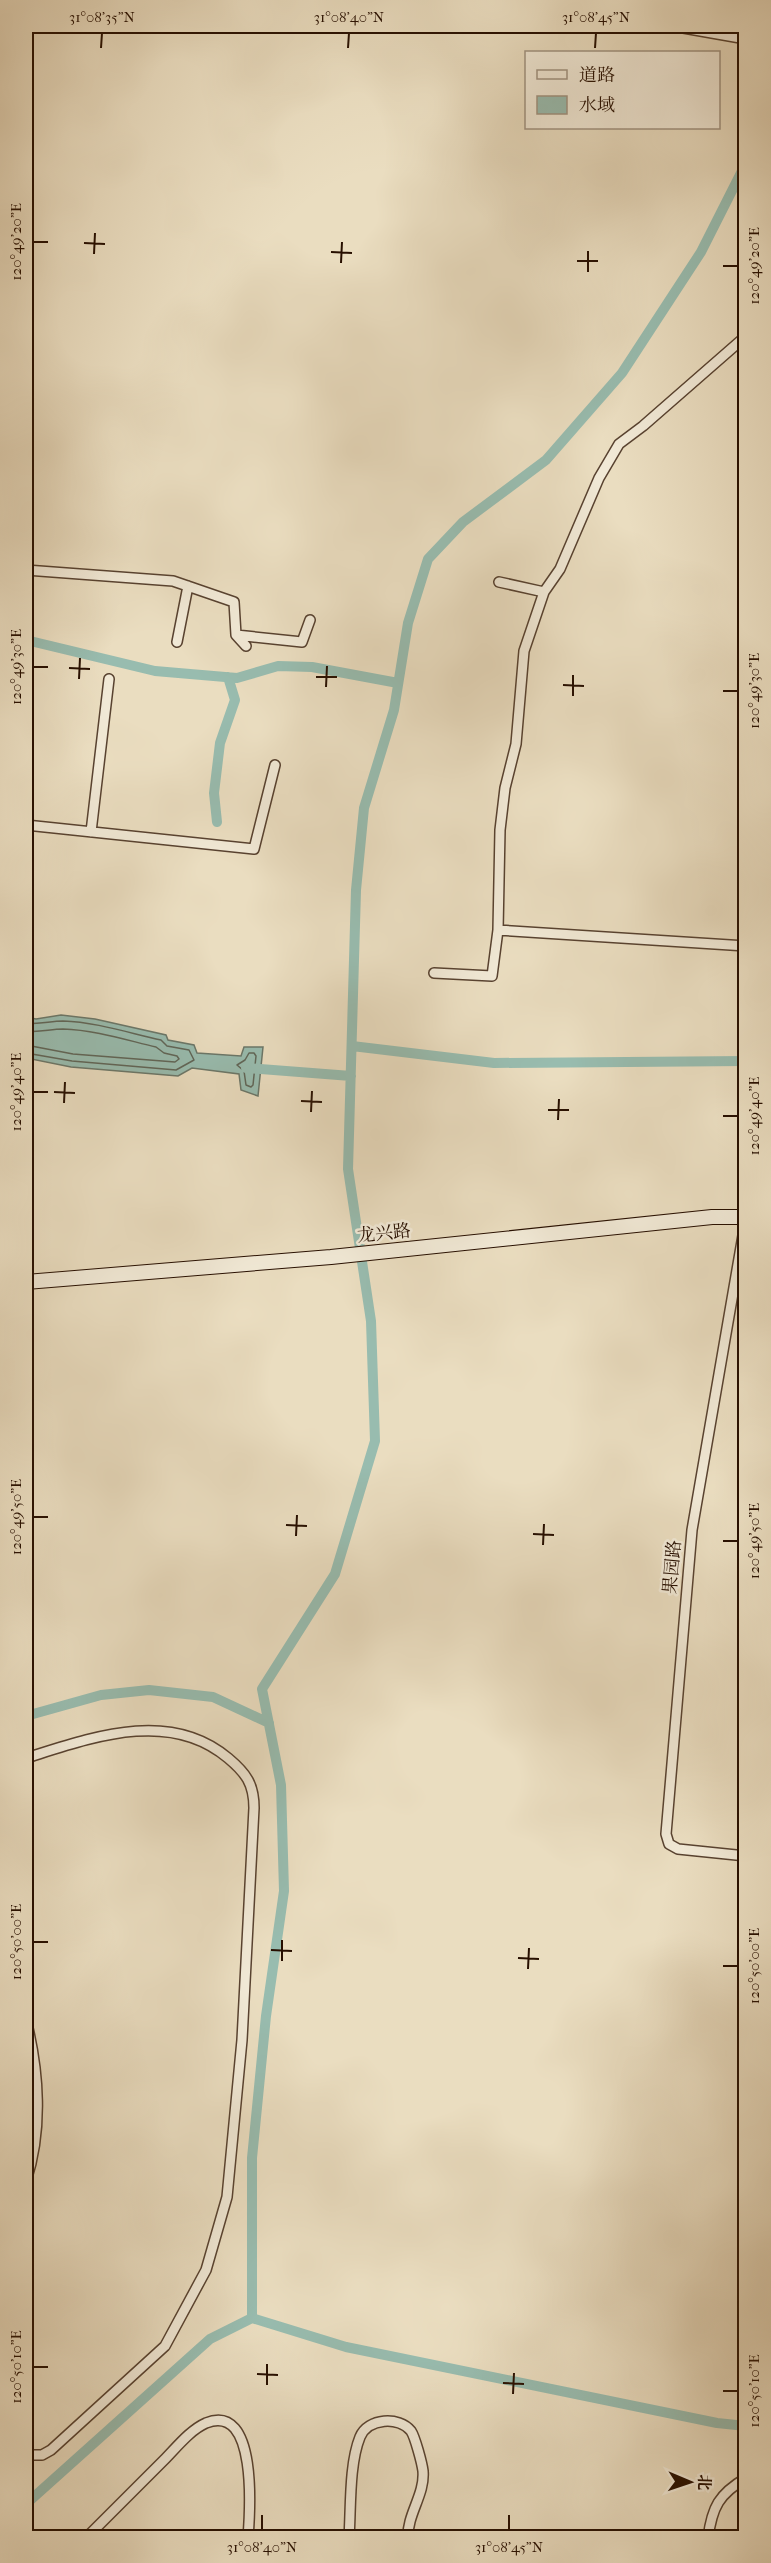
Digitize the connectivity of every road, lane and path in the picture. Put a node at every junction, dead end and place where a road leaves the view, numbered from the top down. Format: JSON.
{"nodes":[{"id":1,"x":672,"y":26,"type":"edge"},
{"id":2,"x":746,"y":39,"type":"edge"},
{"id":3,"x":746,"y":336,"type":"edge"},
{"id":4,"x":26,"y":570,"type":"edge"},
{"id":5,"x":499,"y":582,"type":"dead end"},
{"id":6,"x":188,"y":586,"type":"junction"},
{"id":7,"x":544,"y":592,"type":"junction"},
{"id":8,"x":310,"y":620,"type":"dead end"},
{"id":9,"x":236,"y":635,"type":"junction"},
{"id":10,"x":177,"y":642,"type":"dead end"},
{"id":11,"x":246,"y":646,"type":"dead end"},
{"id":12,"x":109,"y":679,"type":"dead end"},
{"id":13,"x":275,"y":765,"type":"dead end"},
{"id":14,"x":26,"y":825,"type":"edge"},
{"id":15,"x":91,"y":832,"type":"junction"},
{"id":16,"x":498,"y":930,"type":"junction"},
{"id":17,"x":746,"y":946,"type":"edge"},
{"id":18,"x":434,"y":973,"type":"dead end"},
{"id":19,"x":746,"y":1218,"type":"edge"},
{"id":20,"x":26,"y":1282,"type":"edge"},
{"id":21,"x":26,"y":1758,"type":"edge"},
{"id":22,"x":746,"y":1856,"type":"edge"},
{"id":23,"x":26,"y":2020,"type":"edge"},
{"id":24,"x":26,"y":2181,"type":"edge"},
{"id":25,"x":26,"y":2455,"type":"edge"},
{"id":26,"x":746,"y":2478,"type":"edge"},
{"id":27,"x":86,"y":2538,"type":"edge"},
{"id":28,"x":248,"y":2538,"type":"edge"},
{"id":29,"x":349,"y":2538,"type":"edge"},
{"id":30,"x":408,"y":2538,"type":"edge"},
{"id":31,"x":708,"y":2538,"type":"edge"}],
"edges":[{"from":1,"to":2,"type":"street"},
{"from":3,"to":7,"type":"street"},
{"from":4,"to":6,"type":"street"},
{"from":5,"to":7,"type":"street"},
{"from":6,"to":9,"type":"street"},
{"from":6,"to":10,"type":"street"},
{"from":7,"to":16,"type":"street"},
{"from":8,"to":9,"type":"street"},
{"from":9,"to":11,"type":"street"},
{"from":12,"to":15,"type":"street"},
{"from":13,"to":15,"type":"street"},
{"from":14,"to":15,"type":"street"},
{"from":16,"to":17,"type":"street"},
{"from":16,"to":18,"type":"street"},
{"from":19,"to":20,"type":"street","name":"龙兴路"},
{"from":19,"to":22,"type":"street","name":"果园路"},
{"from":21,"to":25,"type":"street"},
{"from":23,"to":24,"type":"street"},
{"from":26,"to":31,"type":"street"},
{"from":27,"to":28,"type":"street"},
{"from":29,"to":30,"type":"street"}]}
